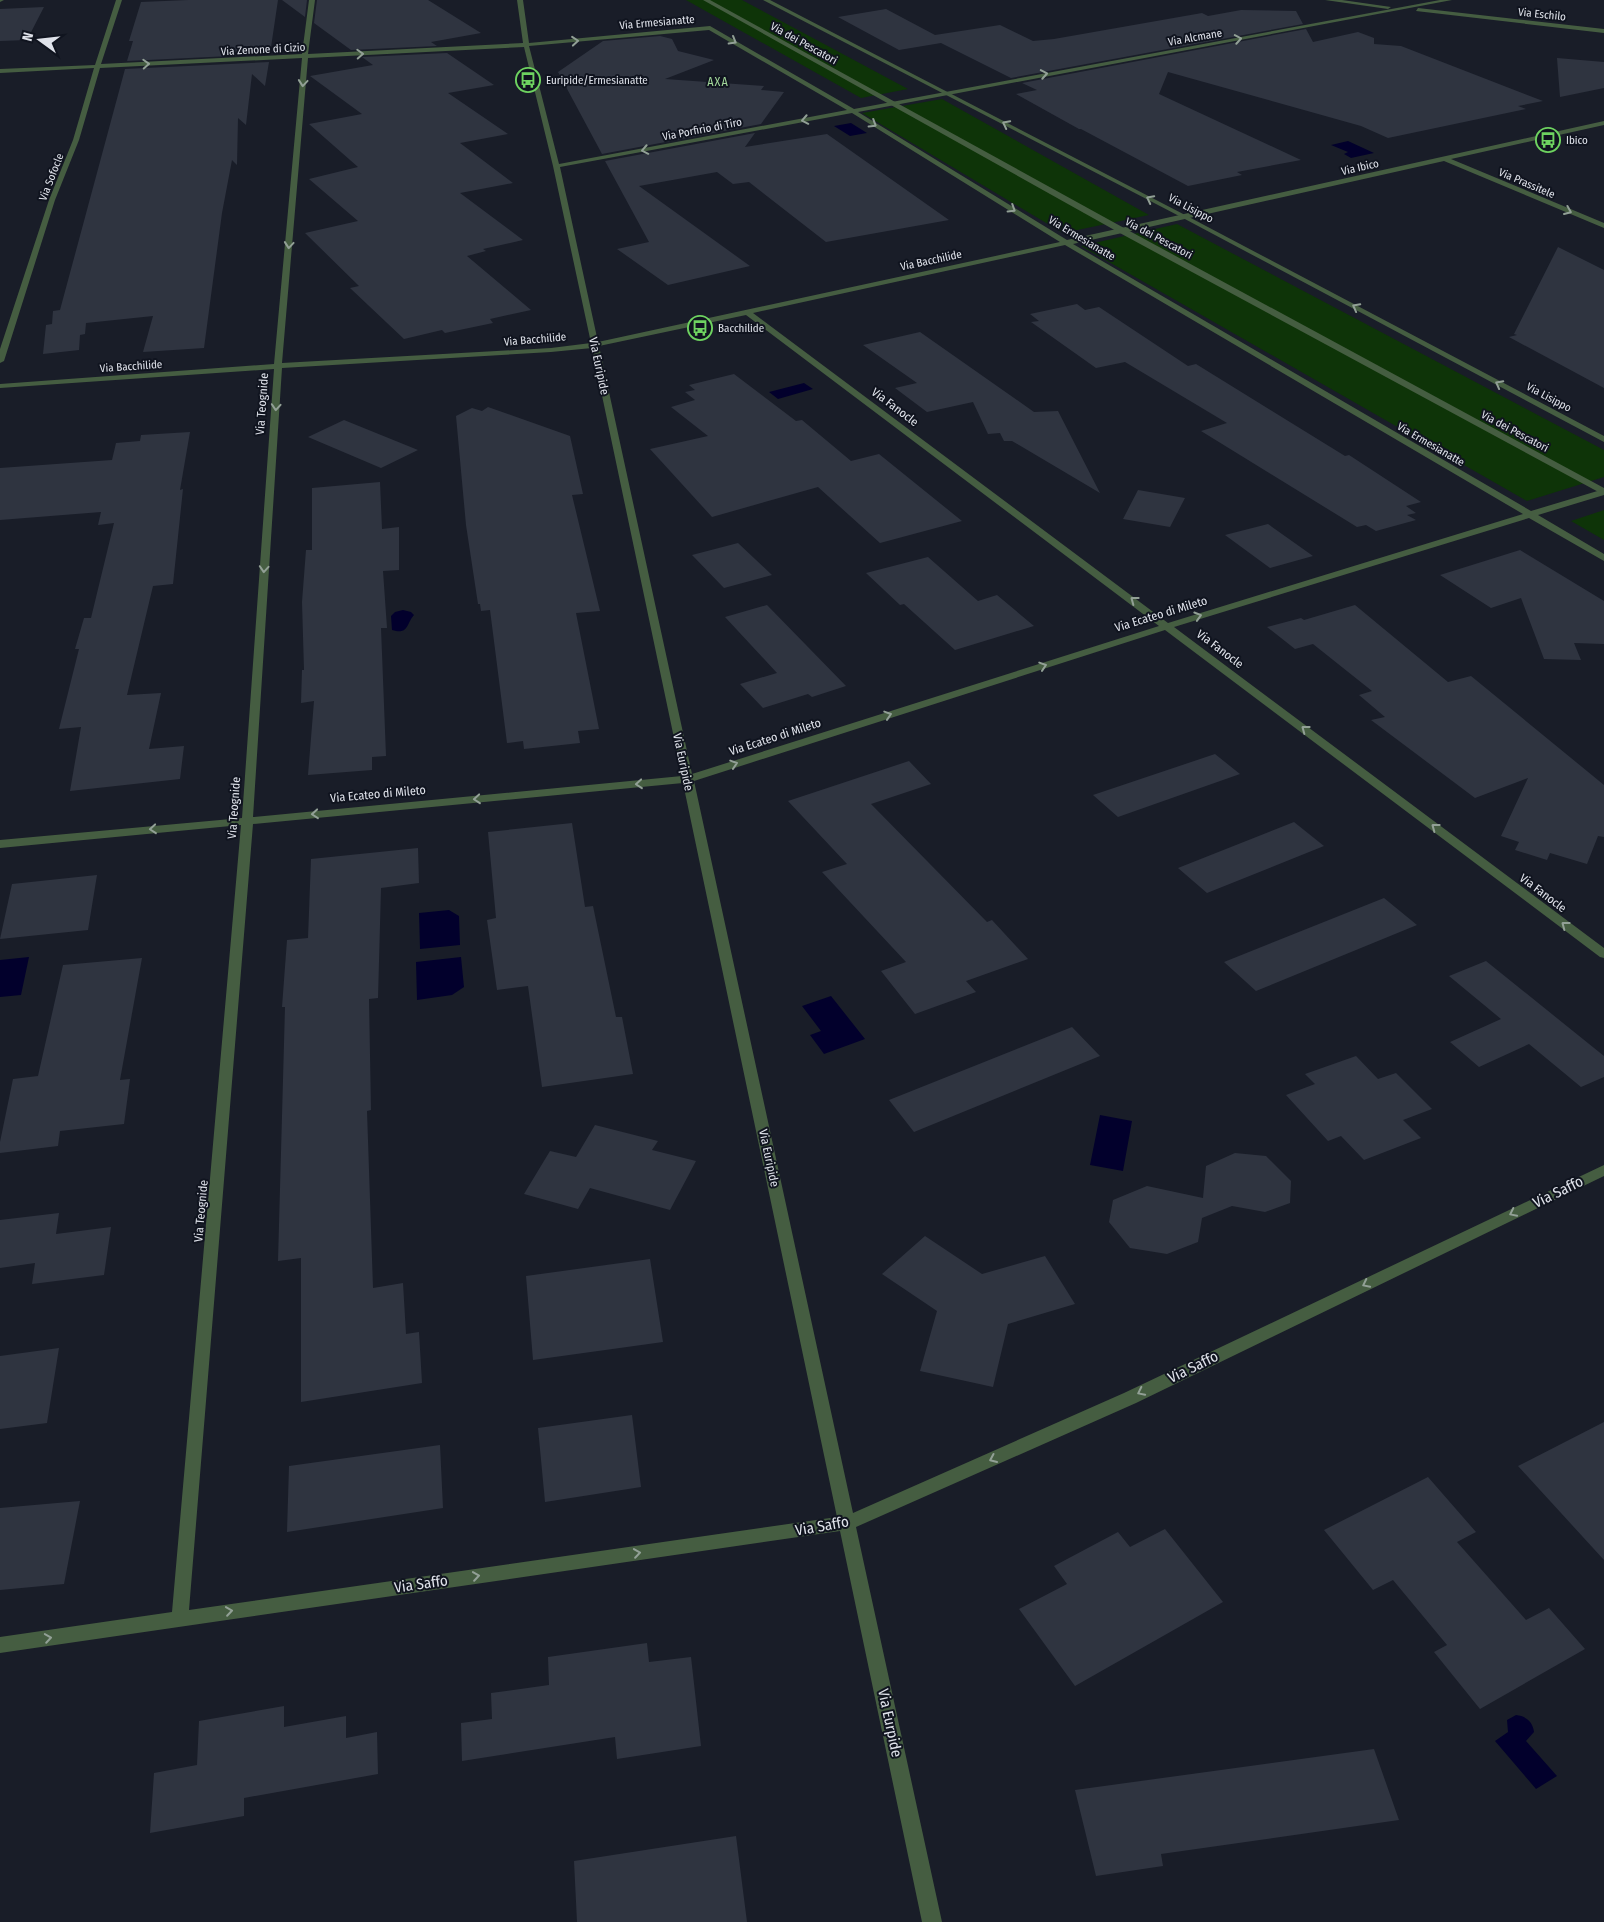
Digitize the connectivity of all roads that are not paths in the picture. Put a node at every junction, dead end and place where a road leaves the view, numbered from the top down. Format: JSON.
{"nodes":[{"id":1,"x":119,"y":0,"type":"edge"},
{"id":2,"x":312,"y":0,"type":"edge"},
{"id":3,"x":520,"y":0,"type":"edge"},
{"id":4,"x":706,"y":0,"type":"edge"},
{"id":5,"x":766,"y":0,"type":"edge"},
{"id":6,"x":1328,"y":0,"type":"edge"},
{"id":7,"x":1449,"y":0,"type":"edge"},
{"id":8,"x":1402,"y":8,"type":"junction"},
{"id":9,"x":1604,"y":31,"type":"edge"},
{"id":10,"x":526,"y":45,"type":"junction"},
{"id":11,"x":305,"y":57,"type":"junction"},
{"id":12,"x":97,"y":67,"type":"junction"},
{"id":13,"x":0,"y":71,"type":"edge"},
{"id":14,"x":945,"y":93,"type":"junction"},
{"id":15,"x":890,"y":103,"type":"junction"},
{"id":16,"x":853,"y":111,"type":"junction"},
{"id":17,"x":1604,"y":123,"type":"edge"},
{"id":18,"x":1443,"y":158,"type":"junction"},
{"id":19,"x":556,"y":166,"type":"junction"},
{"id":20,"x":1185,"y":217,"type":"junction"},
{"id":21,"x":1604,"y":226,"type":"edge"},
{"id":22,"x":1121,"y":230,"type":"junction"},
{"id":23,"x":1065,"y":242,"type":"junction"},
{"id":24,"x":747,"y":312,"type":"junction"},
{"id":25,"x":595,"y":345,"type":"junction"},
{"id":26,"x":0,"y":361,"type":"edge"},
{"id":27,"x":278,"y":366,"type":"junction"},
{"id":28,"x":0,"y":386,"type":"edge"},
{"id":29,"x":1604,"y":439,"type":"edge"},
{"id":30,"x":1604,"y":492,"type":"edge"},
{"id":31,"x":1529,"y":514,"type":"junction"},
{"id":32,"x":1604,"y":558,"type":"edge"},
{"id":33,"x":1168,"y":626,"type":"junction"},
{"id":34,"x":687,"y":779,"type":"junction"},
{"id":35,"x":247,"y":820,"type":"junction"},
{"id":36,"x":0,"y":844,"type":"edge"},
{"id":37,"x":1604,"y":954,"type":"edge"},
{"id":38,"x":1604,"y":1170,"type":"edge"},
{"id":39,"x":848,"y":1524,"type":"junction"},
{"id":40,"x":180,"y":1618,"type":"junction"},
{"id":41,"x":0,"y":1645,"type":"edge"},
{"id":42,"x":932,"y":1922,"type":"edge"}],
"edges":[{"from":1,"to":12,"type":"street","name":"Via Sofocle"},
{"from":2,"to":11,"type":"street","name":"Via Teognide"},
{"from":3,"to":10,"type":"street","name":"Via Euripide"},
{"from":4,"to":15,"type":"street","name":"Via dei Pescatori"},
{"from":5,"to":14,"type":"street","name":"Via Lisippo"},
{"from":6,"to":8,"type":"street","name":"Via Eschilo"},
{"from":7,"to":8,"type":"street","name":"Via Alcmane"},
{"from":8,"to":9,"type":"street","name":"Via Eschilo"},
{"from":14,"to":8,"type":"street","name":"Via Alcmane","one_way":true},
{"from":11,"to":10,"type":"street","name":"Via Zenone di Cizio","one_way":true},
{"from":10,"to":16,"type":"street","name":"Via Ermesianatte","one_way":true},
{"from":10,"to":19,"type":"street","name":"Via Euripide"},
{"from":12,"to":11,"type":"street","name":"Via Zenone di Cizio","one_way":true},
{"from":11,"to":27,"type":"street","name":"Via Teognide","one_way":true},
{"from":12,"to":13,"type":"street","name":"Via Zenone di Cizio"},
{"from":12,"to":26,"type":"street","name":"Via Sofocle"},
{"from":14,"to":15,"type":"street","name":"Via Alcmane"},
{"from":20,"to":14,"type":"street","name":"Via Lisippo","one_way":true},
{"from":15,"to":16,"type":"street","name":"Via Porfirio di Tiro"},
{"from":15,"to":22,"type":"street","name":"Via dei Pescatori"},
{"from":16,"to":19,"type":"street","name":"Via Porfirio di Tiro","one_way":true},
{"from":16,"to":23,"type":"street","name":"Via Ermesianatte","one_way":true},
{"from":17,"to":18,"type":"street","name":"Via Ibico"},
{"from":18,"to":20,"type":"street","name":"Via Ibico"},
{"from":18,"to":21,"type":"street","name":"Via Prassitele","one_way":true},
{"from":19,"to":25,"type":"street","name":"Via Euripide"},
{"from":20,"to":22,"type":"street","name":"Via Ibico"},
{"from":29,"to":20,"type":"street","name":"Via Lisippo","one_way":true},
{"from":22,"to":23,"type":"street","name":"Via Bacchilide"},
{"from":22,"to":30,"type":"street","name":"Via dei Pescatori"},
{"from":23,"to":24,"type":"street","name":"Via Bacchilide"},
{"from":23,"to":31,"type":"street","name":"Via Ermesianatte"},
{"from":24,"to":25,"type":"street","name":"Via Bacchilide"},
{"from":33,"to":24,"type":"street","name":"Via Fanocle","one_way":true},
{"from":25,"to":27,"type":"street","name":"Via Bacchilide"},
{"from":25,"to":34,"type":"street","name":"Via Euripide"},
{"from":27,"to":28,"type":"street","name":"Via Bacchilide"},
{"from":27,"to":35,"type":"street","name":"Via Teognide","one_way":true},
{"from":30,"to":31,"type":"street","name":"Via Ecateo di Mileto"},
{"from":31,"to":32,"type":"street","name":"Via Ermesianatte"},
{"from":33,"to":31,"type":"street","name":"Via Ecateo di Mileto","one_way":true},
{"from":34,"to":33,"type":"street","name":"Via Ecateo di Mileto","one_way":true},
{"from":37,"to":33,"type":"street","name":"Via Fanocle","one_way":true},
{"from":34,"to":35,"type":"street","name":"Via Ecateo di Mileto","one_way":true},
{"from":34,"to":39,"type":"street","name":"Via Euripide"},
{"from":35,"to":36,"type":"street","name":"Via Ecateo di Mileto","one_way":true},
{"from":35,"to":40,"type":"street","name":"Via Teognide"},
{"from":38,"to":39,"type":"street","name":"Via Saffo","one_way":true},
{"from":40,"to":39,"type":"street","name":"Via Saffo","one_way":true},
{"from":39,"to":42,"type":"street","name":"Via Eurpide"},
{"from":41,"to":40,"type":"street","name":"Via Saffo","one_way":true}]}
